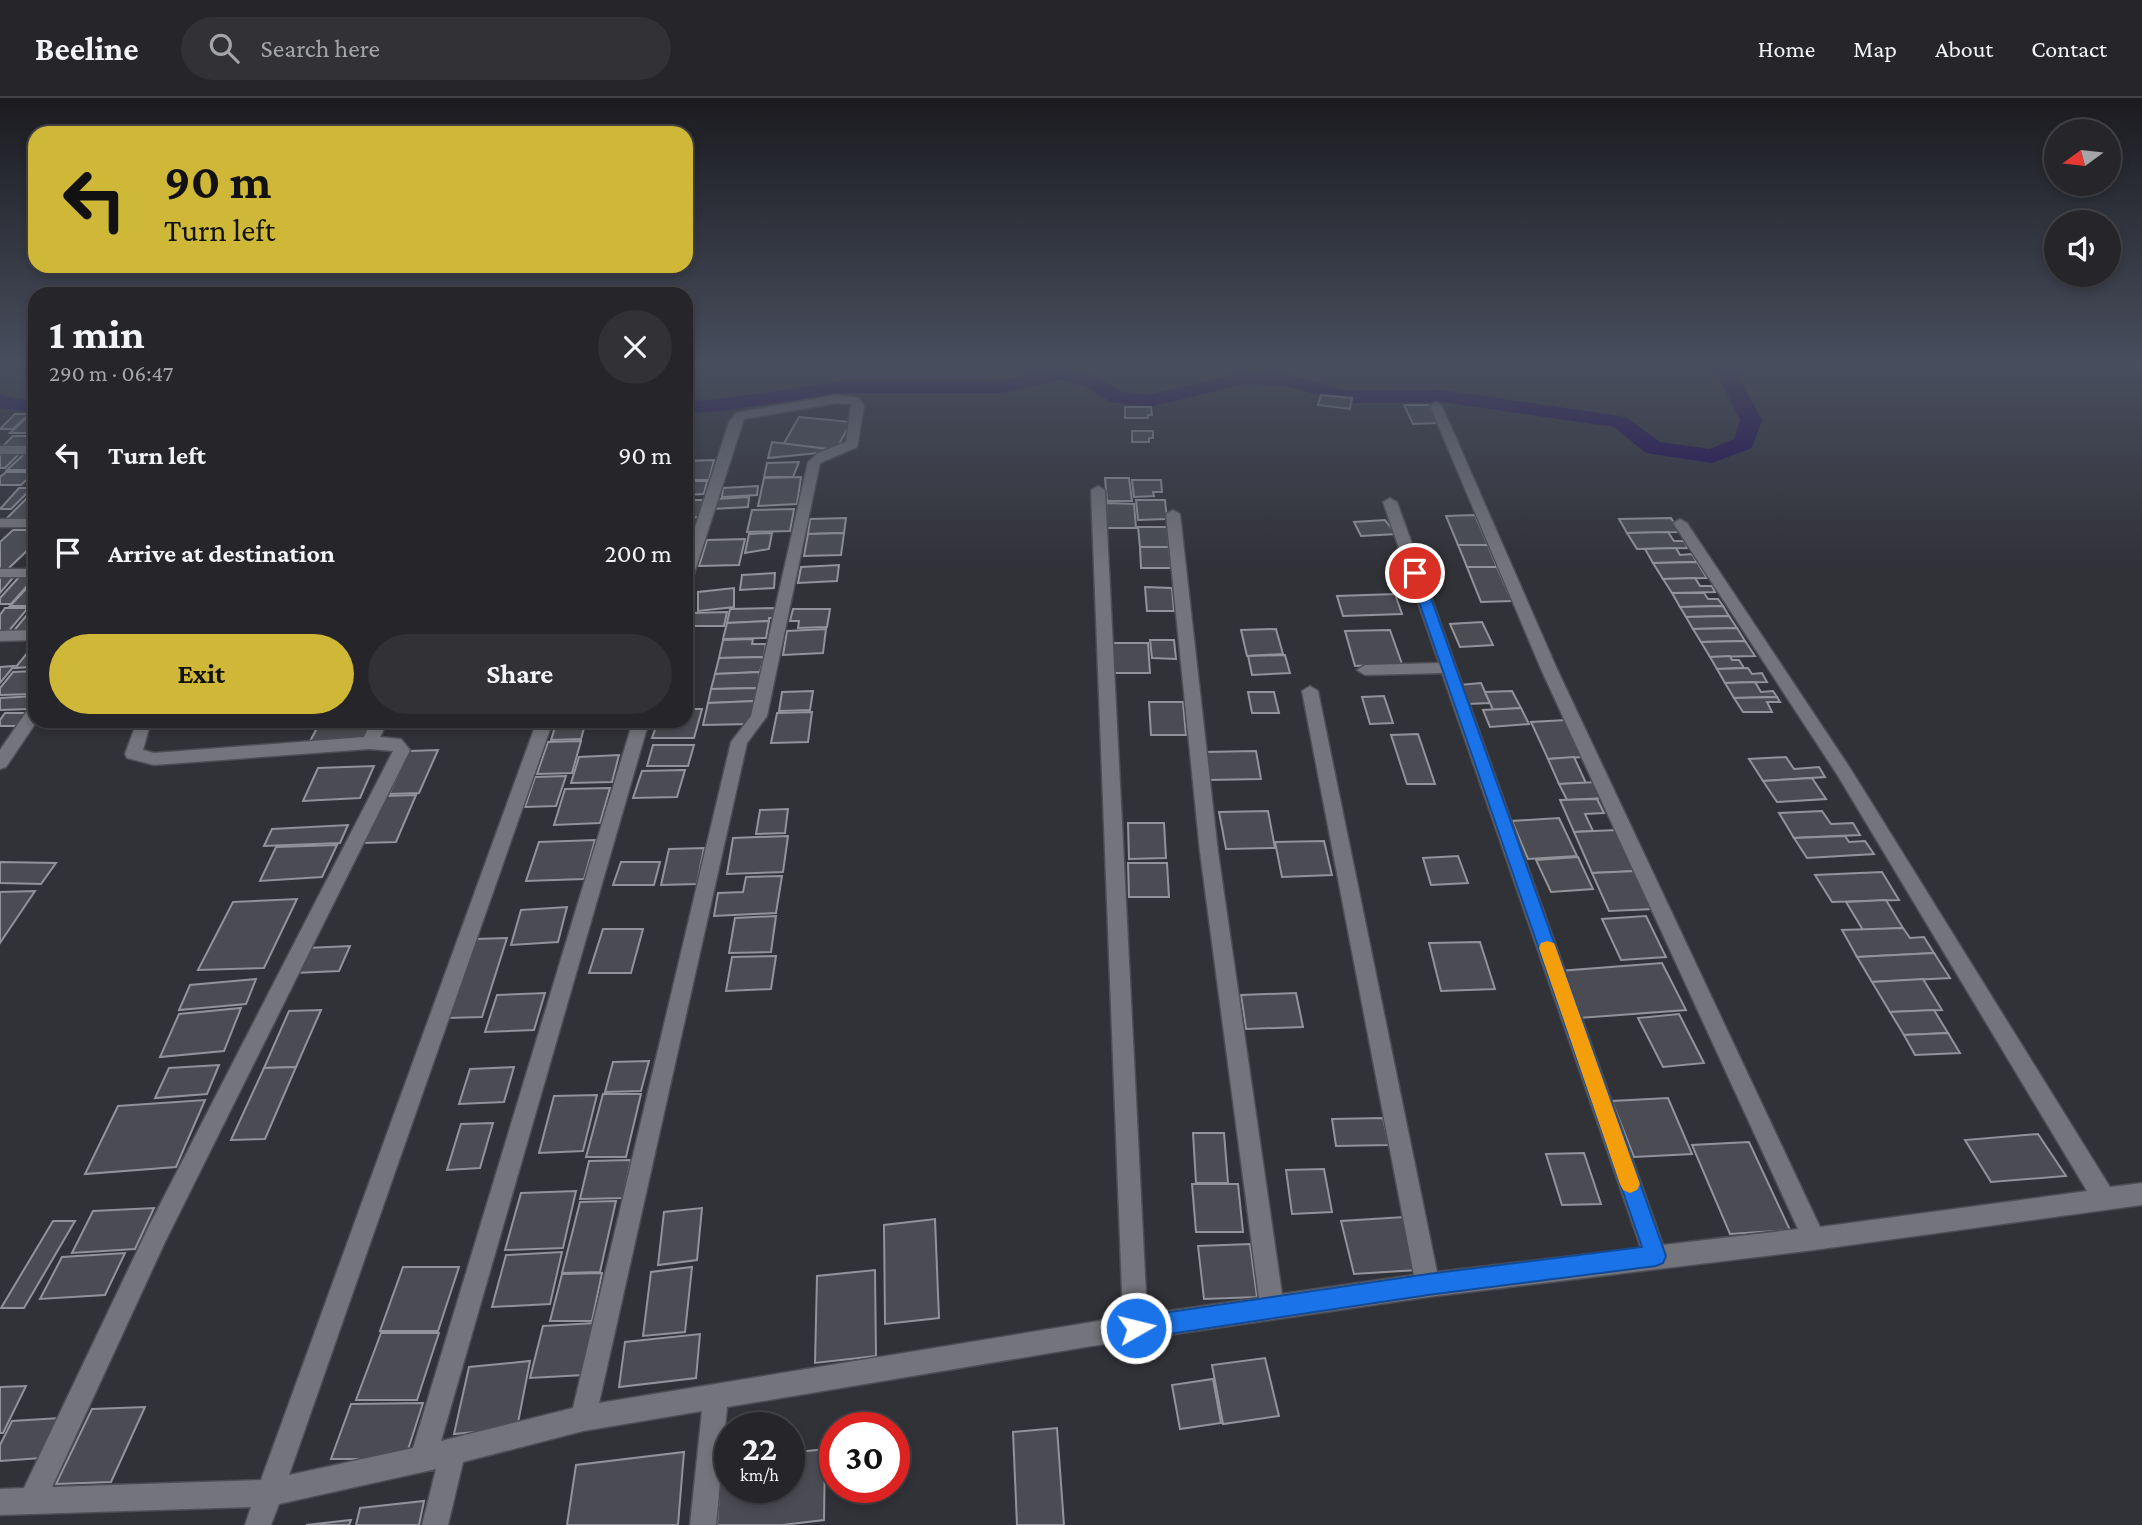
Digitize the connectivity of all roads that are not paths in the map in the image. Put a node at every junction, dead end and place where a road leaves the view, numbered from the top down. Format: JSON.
{"nodes":[{"id":1,"x":732,"y":433,"type":"edge"},
{"id":2,"x":854,"y":433,"type":"edge"},
{"id":3,"x":1448,"y":433,"type":"edge"},
{"id":4,"x":0,"y":450,"type":"edge"},
{"id":5,"x":28,"y":450,"type":"edge"},
{"id":6,"x":1098,"y":490,"type":"dead end"},
{"id":7,"x":1390,"y":502,"type":"dead end"},
{"id":8,"x":1173,"y":513,"type":"dead end"},
{"id":9,"x":0,"y":523,"type":"edge"},
{"id":10,"x":28,"y":523,"type":"edge"},
{"id":11,"x":1680,"y":523,"type":"dead end"},
{"id":12,"x":693,"y":555,"type":"edge"},
{"id":13,"x":0,"y":573,"type":"edge"},
{"id":14,"x":28,"y":573,"type":"edge"},
{"id":15,"x":28,"y":635,"type":"edge"},
{"id":16,"x":0,"y":636,"type":"edge"},
{"id":17,"x":1449,"y":668,"type":"junction"},
{"id":18,"x":1365,"y":670,"type":"dead end"},
{"id":19,"x":1310,"y":691,"type":"dead end"},
{"id":20,"x":28,"y":721,"type":"edge"},
{"id":21,"x":143,"y":728,"type":"edge"},
{"id":22,"x":376,"y":728,"type":"edge"},
{"id":23,"x":542,"y":728,"type":"edge"},
{"id":24,"x":639,"y":728,"type":"edge"},
{"id":25,"x":20,"y":731,"type":"junction"},
{"id":26,"x":0,"y":734,"type":"edge"},
{"id":27,"x":369,"y":743,"type":"junction"},
{"id":28,"x":0,"y":763,"type":"edge"},
{"id":29,"x":2142,"y":1194,"type":"edge"},
{"id":30,"x":2105,"y":1200,"type":"junction"},
{"id":31,"x":1814,"y":1239,"type":"junction"},
{"id":32,"x":1656,"y":1256,"type":"junction"},
{"id":33,"x":1428,"y":1285,"type":"junction"},
{"id":34,"x":1272,"y":1309,"type":"junction"},
{"id":35,"x":1136,"y":1328,"type":"junction"},
{"id":36,"x":716,"y":1395,"type":"junction"},
{"id":37,"x":583,"y":1418,"type":"junction"},
{"id":38,"x":453,"y":1451,"type":"junction"},
{"id":39,"x":423,"y":1459,"type":"junction"},
{"id":40,"x":268,"y":1493,"type":"junction"},
{"id":41,"x":0,"y":1502,"type":"edge"},
{"id":42,"x":31,"y":1502,"type":"junction"},
{"id":43,"x":258,"y":1525,"type":"edge"},
{"id":44,"x":435,"y":1525,"type":"edge"},
{"id":45,"x":703,"y":1525,"type":"edge"}],
"edges":[{"from":1,"to":12,"type":"street"},
{"from":2,"to":37,"type":"street"},
{"from":3,"to":31,"type":"street"},
{"from":4,"to":5,"type":"street"},
{"from":6,"to":35,"type":"street"},
{"from":7,"to":17,"type":"street"},
{"from":8,"to":34,"type":"street"},
{"from":9,"to":10,"type":"street"},
{"from":11,"to":30,"type":"street"},
{"from":13,"to":14,"type":"street"},
{"from":15,"to":16,"type":"street"},
{"from":17,"to":18,"type":"street"},
{"from":17,"to":32,"type":"street"},
{"from":19,"to":33,"type":"street"},
{"from":20,"to":25,"type":"street"},
{"from":21,"to":27,"type":"street"},
{"from":22,"to":27,"type":"street"},
{"from":23,"to":40,"type":"street"},
{"from":24,"to":39,"type":"street"},
{"from":25,"to":26,"type":"street"},
{"from":25,"to":28,"type":"street"},
{"from":27,"to":42,"type":"street"},
{"from":29,"to":30,"type":"street"},
{"from":30,"to":31,"type":"street"},
{"from":31,"to":32,"type":"street"},
{"from":32,"to":33,"type":"street"},
{"from":33,"to":34,"type":"street"},
{"from":34,"to":35,"type":"street"},
{"from":35,"to":36,"type":"street"},
{"from":36,"to":37,"type":"street"},
{"from":36,"to":45,"type":"street"},
{"from":37,"to":38,"type":"street"},
{"from":38,"to":39,"type":"street"},
{"from":38,"to":44,"type":"street"},
{"from":39,"to":40,"type":"street"},
{"from":40,"to":42,"type":"street"},
{"from":40,"to":43,"type":"street"},
{"from":41,"to":42,"type":"street"}]}
